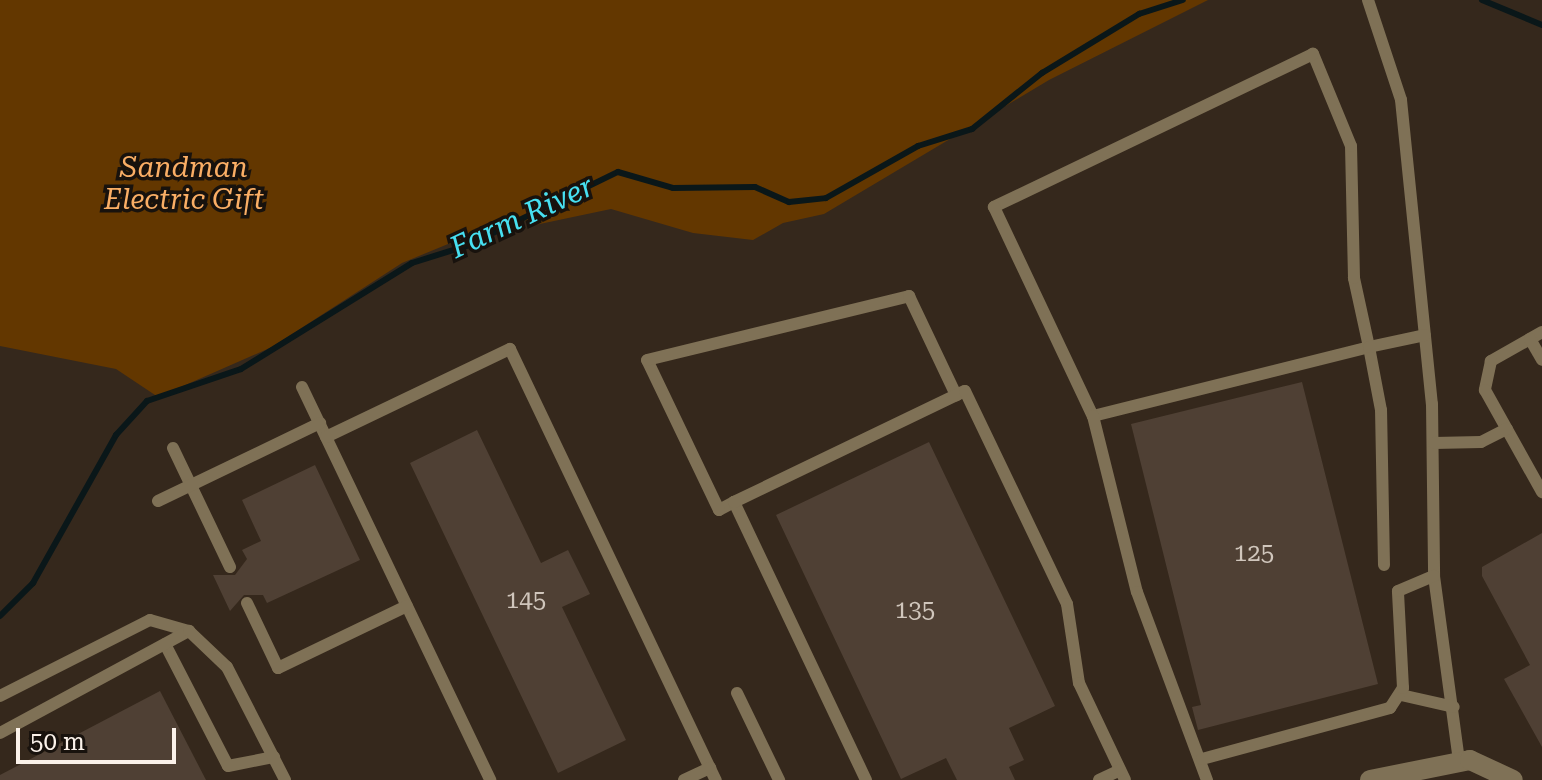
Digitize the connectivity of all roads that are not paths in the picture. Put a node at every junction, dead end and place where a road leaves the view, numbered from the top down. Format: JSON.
{"nodes":[{"id":1,"x":1368,"y":0,"type":"edge"},
{"id":2,"x":1425,"y":335,"type":"junction"},
{"id":3,"x":1536,"y":336,"type":"edge"},
{"id":4,"x":1369,"y":347,"type":"junction"},
{"id":5,"x":1542,"y":360,"type":"edge"},
{"id":6,"x":302,"y":387,"type":"dead end"},
{"id":7,"x":956,"y":395,"type":"junction"},
{"id":8,"x":1093,"y":416,"type":"junction"},
{"id":9,"x":320,"y":423,"type":"junction"},
{"id":10,"x":1507,"y":429,"type":"junction"},
{"id":11,"x":326,"y":437,"type":"junction"},
{"id":12,"x":1434,"y":443,"type":"junction"},
{"id":13,"x":173,"y":448,"type":"dead end"},
{"id":14,"x":191,"y":485,"type":"junction"},
{"id":15,"x":1542,"y":492,"type":"edge"},
{"id":16,"x":158,"y":501,"type":"dead end"},
{"id":17,"x":734,"y":502,"type":"junction"},
{"id":18,"x":1384,"y":565,"type":"dead end"},
{"id":19,"x":230,"y":567,"type":"dead end"},
{"id":20,"x":1434,"y":576,"type":"junction"},
{"id":21,"x":247,"y":603,"type":"dead end"},
{"id":22,"x":407,"y":606,"type":"junction"},
{"id":23,"x":189,"y":631,"type":"junction"},
{"id":24,"x":165,"y":644,"type":"junction"},
{"id":25,"x":737,"y":693,"type":"dead end"},
{"id":26,"x":1401,"y":695,"type":"junction"},
{"id":27,"x":0,"y":696,"type":"edge"},
{"id":28,"x":1454,"y":707,"type":"junction"},
{"id":29,"x":0,"y":733,"type":"edge"},
{"id":30,"x":274,"y":757,"type":"junction"},
{"id":31,"x":1202,"y":759,"type":"junction"},
{"id":32,"x":1459,"y":760,"type":"junction"},
{"id":33,"x":713,"y":774,"type":"edge"},
{"id":34,"x":1122,"y":775,"type":"edge"},
{"id":35,"x":285,"y":780,"type":"edge"},
{"id":36,"x":490,"y":780,"type":"edge"},
{"id":37,"x":684,"y":780,"type":"edge"},
{"id":38,"x":779,"y":780,"type":"edge"},
{"id":39,"x":866,"y":780,"type":"edge"},
{"id":40,"x":1099,"y":780,"type":"edge"},
{"id":41,"x":1207,"y":780,"type":"edge"},
{"id":42,"x":1370,"y":780,"type":"edge"},
{"id":43,"x":1513,"y":780,"type":"edge"}],
"edges":[{"from":1,"to":2,"type":"lane"},
{"from":2,"to":4,"type":"lane"},
{"from":2,"to":12,"type":"lane"},
{"from":3,"to":5,"type":"lane"},
{"from":3,"to":10,"type":"lane"},
{"from":4,"to":8,"type":"lane"},
{"from":4,"to":8,"type":"lane"},
{"from":4,"to":18,"type":"lane"},
{"from":6,"to":9,"type":"lane"},
{"from":7,"to":17,"type":"lane"},
{"from":7,"to":17,"type":"lane"},
{"from":7,"to":34,"type":"lane"},
{"from":8,"to":31,"type":"lane"},
{"from":9,"to":11,"type":"lane"},
{"from":9,"to":14,"type":"lane"},
{"from":10,"to":12,"type":"lane"},
{"from":10,"to":15,"type":"lane"},
{"from":11,"to":22,"type":"lane"},
{"from":11,"to":33,"type":"lane"},
{"from":12,"to":20,"type":"lane"},
{"from":13,"to":14,"type":"lane"},
{"from":14,"to":16,"type":"lane"},
{"from":14,"to":19,"type":"lane"},
{"from":17,"to":39,"type":"lane"},
{"from":20,"to":26,"type":"lane"},
{"from":20,"to":28,"type":"lane"},
{"from":21,"to":22,"type":"lane"},
{"from":22,"to":36,"type":"lane"},
{"from":23,"to":24,"type":"lane"},
{"from":23,"to":27,"type":"lane"},
{"from":23,"to":30,"type":"lane"},
{"from":24,"to":29,"type":"lane"},
{"from":24,"to":30,"type":"lane"},
{"from":25,"to":38,"type":"lane"},
{"from":26,"to":28,"type":"lane"},
{"from":26,"to":31,"type":"lane"},
{"from":28,"to":32,"type":"lane"},
{"from":30,"to":35,"type":"lane"},
{"from":31,"to":41,"type":"lane"},
{"from":32,"to":42,"type":"street"},
{"from":32,"to":43,"type":"street"},
{"from":33,"to":37,"type":"lane"},
{"from":34,"to":40,"type":"lane"}]}
